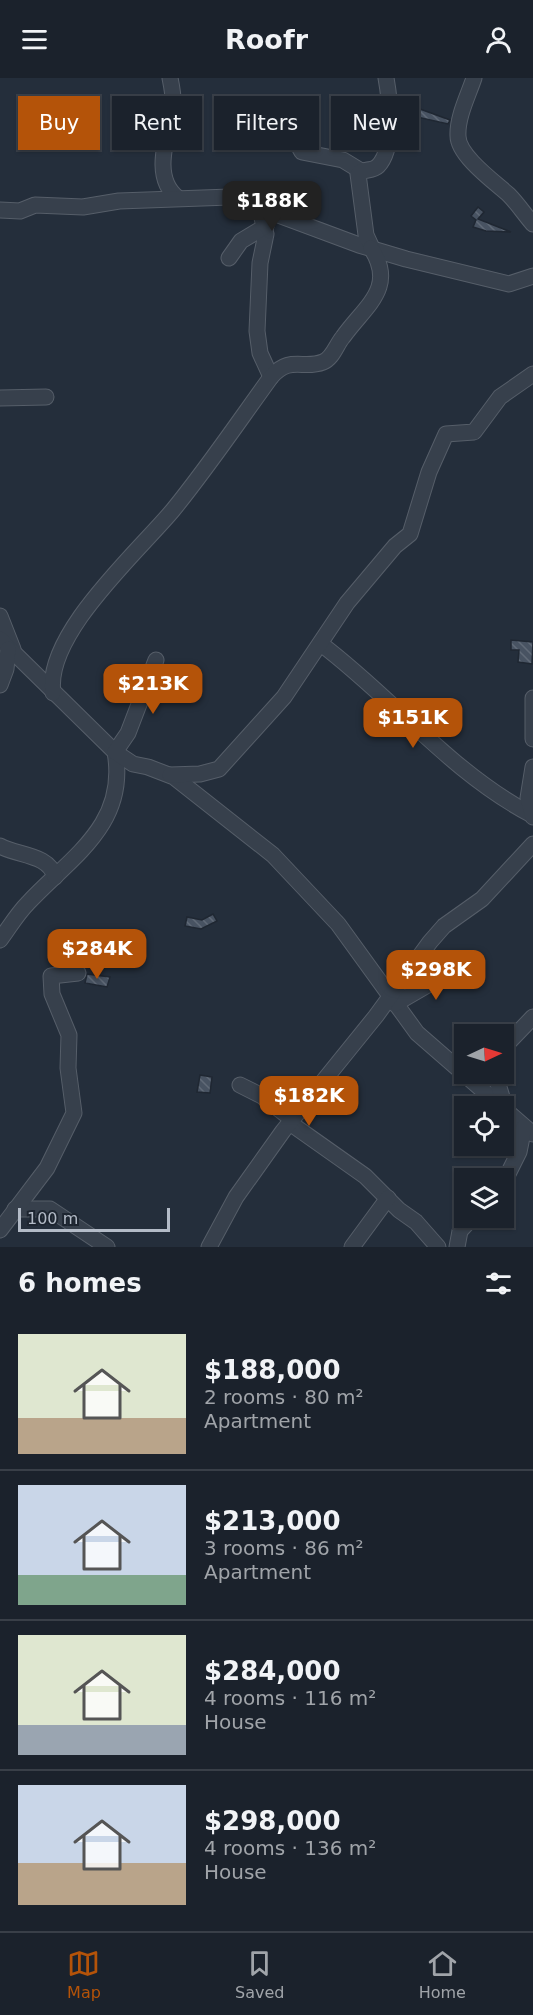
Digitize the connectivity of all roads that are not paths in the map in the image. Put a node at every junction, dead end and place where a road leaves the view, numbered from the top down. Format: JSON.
{"nodes":[{"id":1,"x":170,"y":78,"type":"edge"},
{"id":2,"x":387,"y":78,"type":"edge"},
{"id":3,"x":474,"y":78,"type":"edge"},
{"id":4,"x":301,"y":150,"type":"edge"},
{"id":5,"x":361,"y":171,"type":"junction"},
{"id":6,"x":178,"y":198,"type":"junction"},
{"id":7,"x":0,"y":210,"type":"edge"},
{"id":8,"x":260,"y":210,"type":"junction"},
{"id":9,"x":533,"y":224,"type":"edge"},
{"id":10,"x":266,"y":226,"type":"junction"},
{"id":11,"x":372,"y":248,"type":"junction"},
{"id":12,"x":229,"y":258,"type":"dead end"},
{"id":13,"x":533,"y":276,"type":"edge"},
{"id":14,"x":533,"y":374,"type":"edge"},
{"id":15,"x":271,"y":377,"type":"junction"},
{"id":16,"x":46,"y":397,"type":"dead end"},
{"id":17,"x":0,"y":398,"type":"edge"},
{"id":18,"x":0,"y":616,"type":"edge"},
{"id":19,"x":321,"y":644,"type":"junction"},
{"id":20,"x":8,"y":647,"type":"edge"},
{"id":21,"x":156,"y":660,"type":"dead end"},
{"id":22,"x":0,"y":685,"type":"edge"},
{"id":23,"x":53,"y":693,"type":"junction"},
{"id":24,"x":533,"y":698,"type":"edge"},
{"id":25,"x":533,"y":739,"type":"edge"},
{"id":26,"x":114,"y":752,"type":"junction"},
{"id":27,"x":533,"y":767,"type":"edge"},
{"id":28,"x":168,"y":775,"type":"junction"},
{"id":29,"x":531,"y":790,"type":"edge"},
{"id":30,"x":532,"y":816,"type":"edge"},
{"id":31,"x":533,"y":844,"type":"edge"},
{"id":32,"x":0,"y":846,"type":"edge"},
{"id":33,"x":55,"y":877,"type":"junction"},
{"id":34,"x":0,"y":940,"type":"edge"},
{"id":35,"x":457,"y":968,"type":"dead end"},
{"id":36,"x":78,"y":973,"type":"dead end"},
{"id":37,"x":392,"y":999,"type":"junction"},
{"id":38,"x":533,"y":1017,"type":"edge"},
{"id":39,"x":514,"y":1037,"type":"edge"},
{"id":40,"x":240,"y":1085,"type":"dead end"},
{"id":41,"x":492,"y":1096,"type":"edge"},
{"id":42,"x":514,"y":1116,"type":"edge"},
{"id":43,"x":291,"y":1122,"type":"junction"},
{"id":44,"x":528,"y":1131,"type":"edge"},
{"id":45,"x":511,"y":1168,"type":"edge"},
{"id":46,"x":388,"y":1198,"type":"junction"},
{"id":47,"x":15,"y":1209,"type":"junction"},
{"id":48,"x":463,"y":1228,"type":"edge"},
{"id":49,"x":0,"y":1230,"type":"edge"},
{"id":50,"x":107,"y":1247,"type":"edge"},
{"id":51,"x":208,"y":1247,"type":"edge"},
{"id":52,"x":352,"y":1247,"type":"edge"},
{"id":53,"x":438,"y":1247,"type":"edge"},
{"id":54,"x":457,"y":1247,"type":"edge"}],
"edges":[{"from":1,"to":6,"type":"street"},
{"from":2,"to":5,"type":"street"},
{"from":3,"to":9,"type":"street"},
{"from":4,"to":5,"type":"street"},
{"from":5,"to":11,"type":"street"},
{"from":6,"to":7,"type":"street"},
{"from":6,"to":8,"type":"street"},
{"from":8,"to":10,"type":"street"},
{"from":8,"to":11,"type":"street"},
{"from":10,"to":12,"type":"street"},
{"from":10,"to":15,"type":"street"},
{"from":11,"to":13,"type":"street"},
{"from":11,"to":15,"type":"street"},
{"from":14,"to":19,"type":"street"},
{"from":15,"to":23,"type":"street"},
{"from":16,"to":17,"type":"street"},
{"from":18,"to":20,"type":"street"},
{"from":19,"to":28,"type":"street"},
{"from":19,"to":30,"type":"street"},
{"from":20,"to":22,"type":"street"},
{"from":20,"to":23,"type":"street"},
{"from":21,"to":26,"type":"street"},
{"from":23,"to":26,"type":"street"},
{"from":24,"to":25,"type":"street"},
{"from":26,"to":28,"type":"street"},
{"from":26,"to":33,"type":"street"},
{"from":27,"to":29,"type":"street"},
{"from":28,"to":37,"type":"street"},
{"from":29,"to":30,"type":"street"},
{"from":31,"to":37,"type":"street"},
{"from":32,"to":33,"type":"street"},
{"from":33,"to":34,"type":"street"},
{"from":35,"to":37,"type":"street"},
{"from":36,"to":47,"type":"street"},
{"from":37,"to":41,"type":"street"},
{"from":37,"to":43,"type":"street"},
{"from":38,"to":39,"type":"street"},
{"from":40,"to":43,"type":"street"},
{"from":42,"to":44,"type":"street"},
{"from":43,"to":46,"type":"street"},
{"from":43,"to":51,"type":"street"},
{"from":44,"to":45,"type":"street"},
{"from":46,"to":52,"type":"street"},
{"from":46,"to":53,"type":"street"},
{"from":47,"to":49,"type":"street"},
{"from":47,"to":50,"type":"street"},
{"from":48,"to":54,"type":"street"}]}
